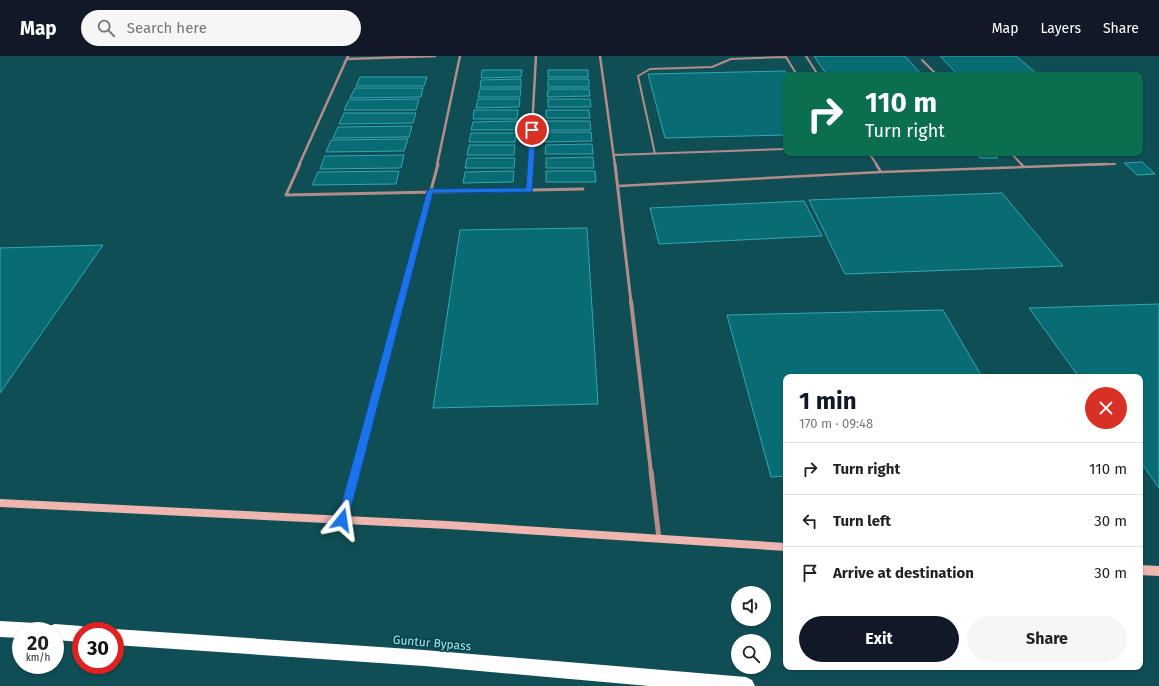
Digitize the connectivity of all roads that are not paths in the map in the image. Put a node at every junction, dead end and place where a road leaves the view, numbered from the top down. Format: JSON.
{"nodes":[{"id":1,"x":435,"y":56,"type":"edge"},
{"id":2,"x":460,"y":56,"type":"edge"},
{"id":3,"x":536,"y":56,"type":"edge"},
{"id":4,"x":600,"y":56,"type":"edge"},
{"id":5,"x":806,"y":56,"type":"edge"},
{"id":6,"x":348,"y":58,"type":"edge"},
{"id":7,"x":922,"y":60,"type":"dead end"},
{"id":8,"x":795,"y":72,"type":"edge"},
{"id":9,"x":816,"y":72,"type":"edge"},
{"id":10,"x":934,"y":72,"type":"edge"},
{"id":11,"x":783,"y":149,"type":"edge"},
{"id":12,"x":655,"y":154,"type":"junction"},
{"id":13,"x":614,"y":155,"type":"junction"},
{"id":14,"x":871,"y":156,"type":"edge"},
{"id":15,"x":1014,"y":156,"type":"edge"},
{"id":16,"x":1115,"y":164,"type":"dead end"},
{"id":17,"x":1024,"y":167,"type":"junction"},
{"id":18,"x":881,"y":172,"type":"junction"},
{"id":19,"x":618,"y":186,"type":"junction"},
{"id":20,"x":584,"y":189,"type":"dead end"},
{"id":21,"x":530,"y":190,"type":"junction"},
{"id":22,"x":430,"y":191,"type":"junction"},
{"id":23,"x":0,"y":503,"type":"edge"},
{"id":24,"x":342,"y":520,"type":"junction"},
{"id":25,"x":659,"y":539,"type":"junction"},
{"id":26,"x":783,"y":547,"type":"edge"},
{"id":27,"x":1143,"y":570,"type":"edge"},
{"id":28,"x":1159,"y":571,"type":"edge"},
{"id":29,"x":0,"y":628,"type":"edge"},
{"id":30,"x":12,"y":629,"type":"edge"},
{"id":31,"x":124,"y":637,"type":"edge"},
{"id":32,"x":746,"y":686,"type":"edge"}],
"edges":[{"from":1,"to":6,"type":"street"},
{"from":2,"to":22,"type":"street"},
{"from":3,"to":21,"type":"street"},
{"from":4,"to":13,"type":"street"},
{"from":5,"to":9,"type":"lane"},
{"from":6,"to":22,"type":"street"},
{"from":7,"to":10,"type":"lane"},
{"from":8,"to":12,"type":"lane"},
{"from":11,"to":12,"type":"lane"},
{"from":12,"to":13,"type":"lane"},
{"from":13,"to":19,"type":"street"},
{"from":14,"to":18,"type":"lane"},
{"from":15,"to":17,"type":"lane"},
{"from":16,"to":17,"type":"lane"},
{"from":17,"to":18,"type":"lane"},
{"from":18,"to":19,"type":"lane"},
{"from":19,"to":25,"type":"street"},
{"from":20,"to":21,"type":"street"},
{"from":21,"to":22,"type":"street"},
{"from":22,"to":24,"type":"street"},
{"from":23,"to":24,"type":"street"},
{"from":24,"to":25,"type":"street"},
{"from":25,"to":26,"type":"street"},
{"from":27,"to":28,"type":"street"},
{"from":29,"to":30,"type":"highway"},
{"from":31,"to":32,"type":"highway","name":"Guntur Bypass"}]}
